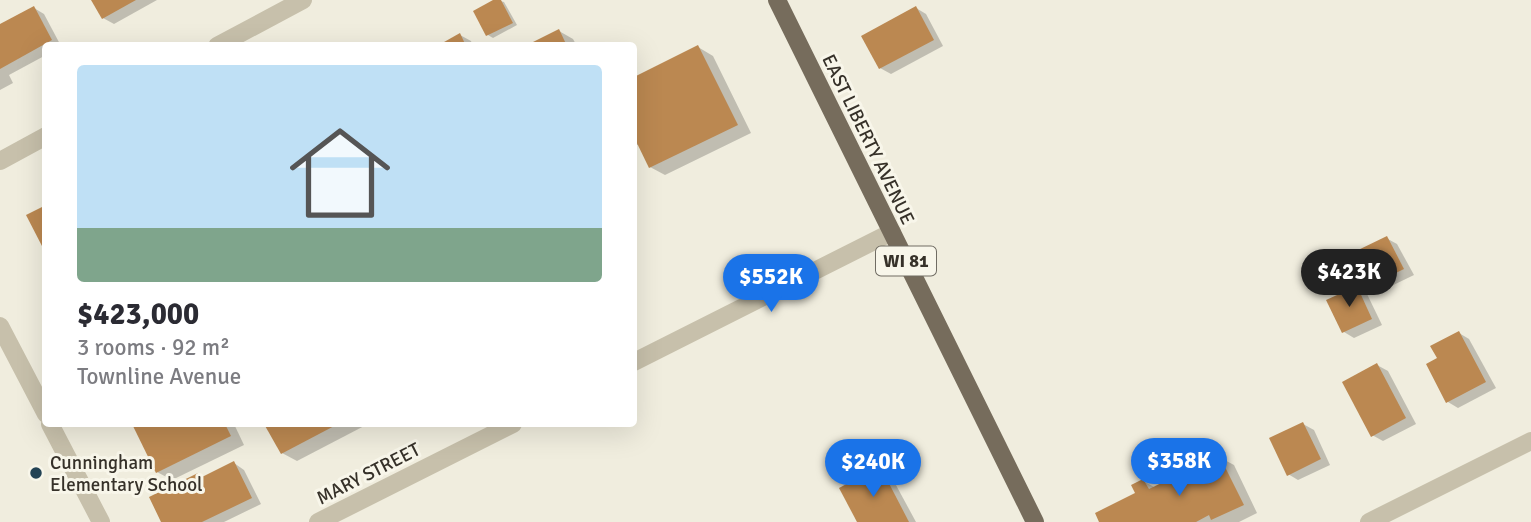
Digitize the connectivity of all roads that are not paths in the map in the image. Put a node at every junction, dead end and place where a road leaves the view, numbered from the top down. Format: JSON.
{"nodes":[{"id":1,"x":303,"y":0,"type":"edge"},
{"id":2,"x":777,"y":0,"type":"edge"},
{"id":3,"x":224,"y":42,"type":"edge"},
{"id":4,"x":42,"y":138,"type":"edge"},
{"id":5,"x":0,"y":161,"type":"edge"},
{"id":6,"x":892,"y":232,"type":"junction"},
{"id":7,"x":0,"y":326,"type":"edge"},
{"id":8,"x":637,"y":360,"type":"edge"},
{"id":9,"x":42,"y":406,"type":"edge"},
{"id":10,"x":52,"y":427,"type":"edge"},
{"id":11,"x":507,"y":427,"type":"edge"},
{"id":12,"x":1531,"y":441,"type":"edge"},
{"id":13,"x":101,"y":522,"type":"edge"},
{"id":14,"x":318,"y":522,"type":"edge"},
{"id":15,"x":1035,"y":522,"type":"edge"},
{"id":16,"x":1369,"y":522,"type":"edge"}],
"edges":[{"from":1,"to":3,"type":"street"},
{"from":2,"to":6,"type":"main road","name":"EAST LIBERTY AVENUE","number":"WI 81"},
{"from":4,"to":5,"type":"street"},
{"from":6,"to":8,"type":"street"},
{"from":6,"to":15,"type":"main road","name":"EAST LIBERTY AVENUE","number":"WI 81"},
{"from":7,"to":9,"type":"street"},
{"from":10,"to":13,"type":"street"},
{"from":11,"to":14,"type":"street","name":"MARY STREET"},
{"from":12,"to":16,"type":"street"}]}
